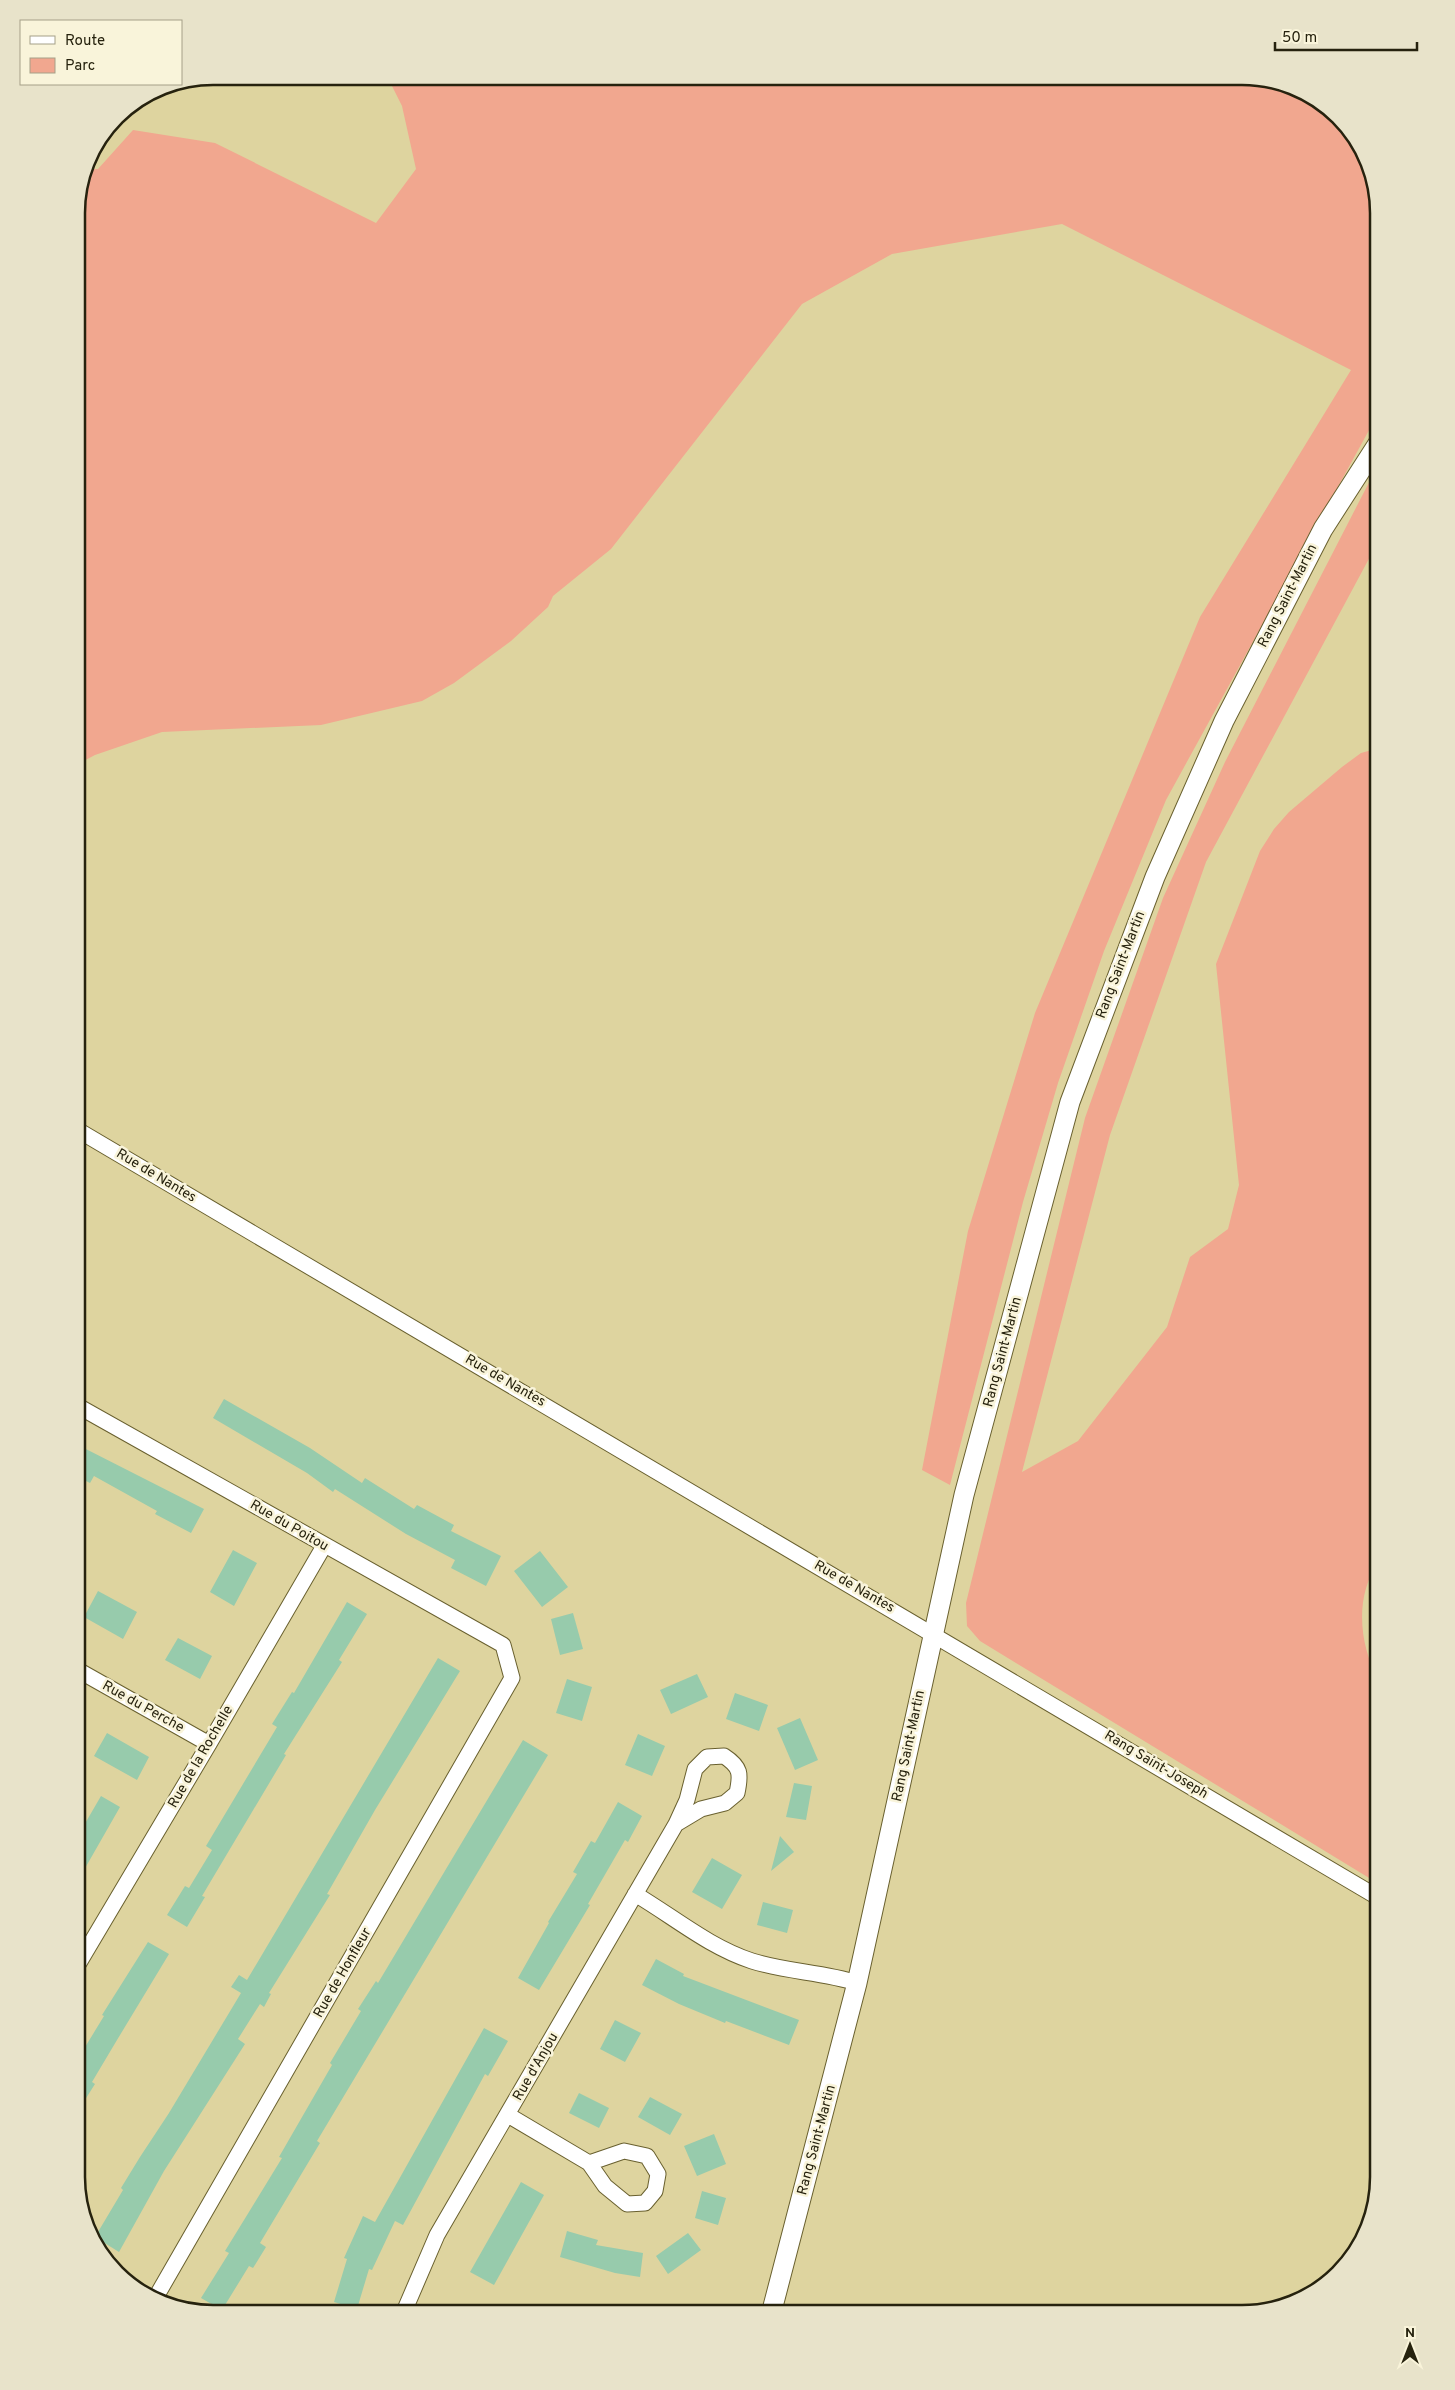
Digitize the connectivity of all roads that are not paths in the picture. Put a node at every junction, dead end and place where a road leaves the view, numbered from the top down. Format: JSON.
{"nodes":[{"id":1,"x":1370,"y":456,"type":"edge"},
{"id":2,"x":85,"y":1134,"type":"edge"},
{"id":3,"x":85,"y":1410,"type":"edge"},
{"id":4,"x":324,"y":1546,"type":"junction"},
{"id":5,"x":934,"y":1634,"type":"junction"},
{"id":6,"x":503,"y":1645,"type":"joint"},
{"id":7,"x":85,"y":1674,"type":"edge"},
{"id":8,"x":209,"y":1744,"type":"junction"},
{"id":9,"x":676,"y":1824,"type":"junction"},
{"id":10,"x":1370,"y":1893,"type":"edge"},
{"id":11,"x":635,"y":1894,"type":"junction"},
{"id":12,"x":85,"y":1953,"type":"edge"},
{"id":13,"x":858,"y":1983,"type":"junction"},
{"id":14,"x":508,"y":2115,"type":"junction"},
{"id":15,"x":589,"y":2163,"type":"dead end"},
{"id":16,"x":159,"y":2293,"type":"edge"},
{"id":17,"x":407,"y":2305,"type":"edge"},
{"id":18,"x":774,"y":2305,"type":"edge"}],
"edges":[{"from":1,"to":5,"type":"street","name":"Rang Saint-Martin"},
{"from":2,"to":5,"type":"street","name":"Rue de Nantes"},
{"from":3,"to":4,"type":"street","name":"Rue du Poitou"},
{"from":4,"to":6,"type":"street","name":"Rue du Poitou"},
{"from":4,"to":8,"type":"street","name":"Rue de la Rochelle"},
{"from":5,"to":10,"type":"street","name":"Rang Saint-Joseph"},
{"from":5,"to":13,"type":"street","name":"Rang Saint-Martin"},
{"from":6,"to":16,"type":"street","name":"Rue de Honfleur"},
{"from":7,"to":8,"type":"street","name":"Rue du Perche"},
{"from":8,"to":12,"type":"street","name":"Rue de la Rochelle"},
{"from":9,"to":9,"type":"street","name":"Rue d'Anjou"},
{"from":9,"to":11,"type":"street","name":"Rue d'Anjou"},
{"from":11,"to":13,"type":"street"},
{"from":11,"to":14,"type":"street","name":"Rue d'Anjou"},
{"from":13,"to":18,"type":"street","name":"Rang Saint-Martin"},
{"from":14,"to":15,"type":"street"},
{"from":14,"to":17,"type":"street","name":"Rue d'Anjou"}]}
